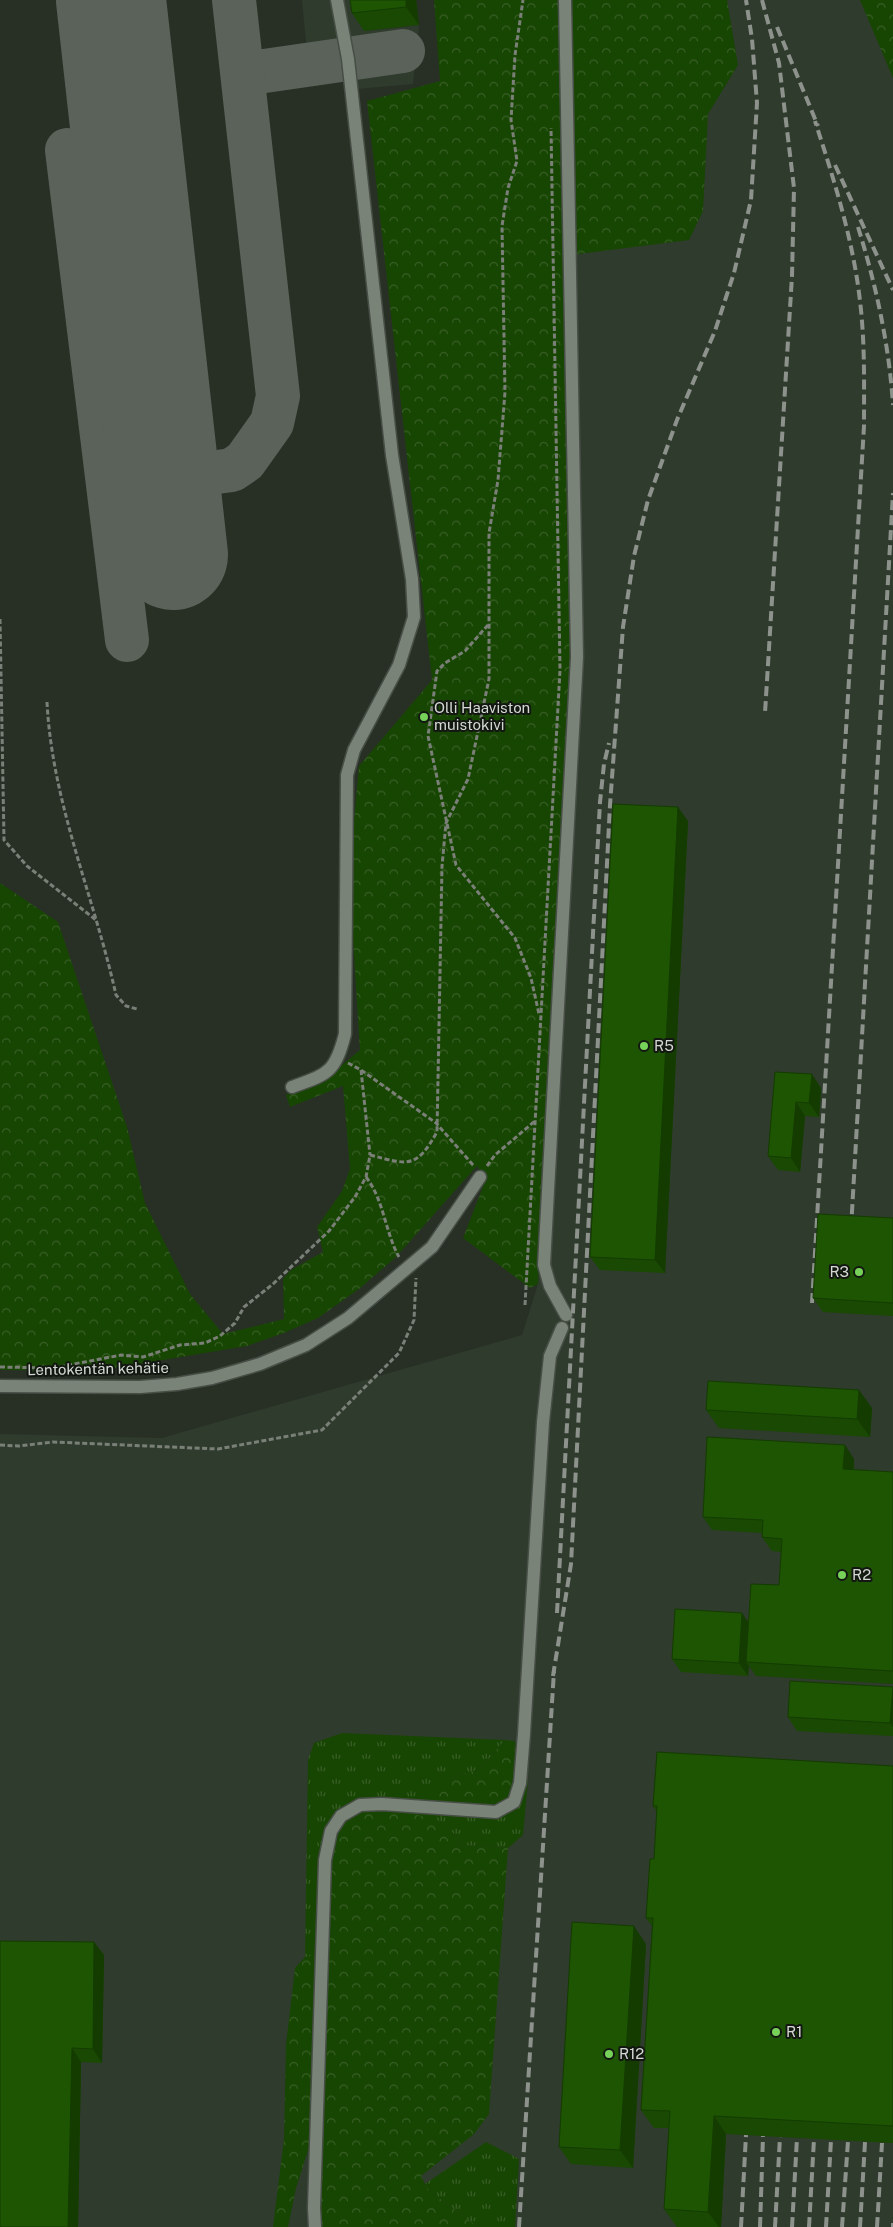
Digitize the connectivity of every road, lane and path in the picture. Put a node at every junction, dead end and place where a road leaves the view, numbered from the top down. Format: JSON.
{"nodes":[{"id":1,"x":337,"y":0,"type":"edge"},
{"id":2,"x":523,"y":0,"type":"edge"},
{"id":3,"x":565,"y":0,"type":"edge"},
{"id":4,"x":551,"y":120,"type":"dead end"},
{"id":5,"x":0,"y":619,"type":"edge"},
{"id":6,"x":488,"y":621,"type":"junction"},
{"id":7,"x":47,"y":702,"type":"dead end"},
{"id":8,"x":446,"y":823,"type":"junction"},
{"id":9,"x":96,"y":920,"type":"junction"},
{"id":10,"x":137,"y":1009,"type":"dead end"},
{"id":11,"x":540,"y":1020,"type":"junction"},
{"id":12,"x":338,"y":1059,"type":"junction"},
{"id":13,"x":361,"y":1070,"type":"junction"},
{"id":14,"x":292,"y":1087,"type":"dead end"},
{"id":15,"x":534,"y":1121,"type":"junction"},
{"id":16,"x":436,"y":1123,"type":"junction"},
{"id":17,"x":370,"y":1155,"type":"junction"},
{"id":18,"x":366,"y":1177,"type":"junction"},
{"id":19,"x":480,"y":1177,"type":"junction"},
{"id":20,"x":416,"y":1260,"type":"junction"},
{"id":21,"x":406,"y":1269,"type":"junction"},
{"id":22,"x":525,"y":1305,"type":"dead end"},
{"id":23,"x":566,"y":1315,"type":"dead end"},
{"id":24,"x":562,"y":1328,"type":"dead end"},
{"id":25,"x":0,"y":1367,"type":"edge"},
{"id":26,"x":0,"y":1386,"type":"edge"},
{"id":27,"x":0,"y":1445,"type":"edge"},
{"id":28,"x":315,"y":2227,"type":"edge"}],
"edges":[{"from":1,"to":12,"type":"street"},
{"from":2,"to":6,"type":"path"},
{"from":3,"to":23,"type":"street"},
{"from":4,"to":11,"type":"path"},
{"from":5,"to":9,"type":"path"},
{"from":6,"to":8,"type":"path"},
{"from":6,"to":8,"type":"path"},
{"from":7,"to":9,"type":"path"},
{"from":8,"to":11,"type":"path"},
{"from":8,"to":16,"type":"path"},
{"from":9,"to":10,"type":"path"},
{"from":11,"to":15,"type":"path"},
{"from":12,"to":13,"type":"path"},
{"from":12,"to":14,"type":"street"},
{"from":13,"to":16,"type":"path"},
{"from":13,"to":17,"type":"path"},
{"from":15,"to":19,"type":"path"},
{"from":15,"to":22,"type":"path"},
{"from":16,"to":17,"type":"path"},
{"from":16,"to":19,"type":"path"},
{"from":17,"to":18,"type":"path"},
{"from":18,"to":21,"type":"path"},
{"from":18,"to":25,"type":"path"},
{"from":19,"to":20,"type":"street","name":"Lentokentän kehätie"},
{"from":20,"to":21,"type":"street","name":"Lentokentän kehätie"},
{"from":20,"to":27,"type":"path"},
{"from":21,"to":26,"type":"street","name":"Lentokentän kehätie"},
{"from":24,"to":28,"type":"street"}]}
